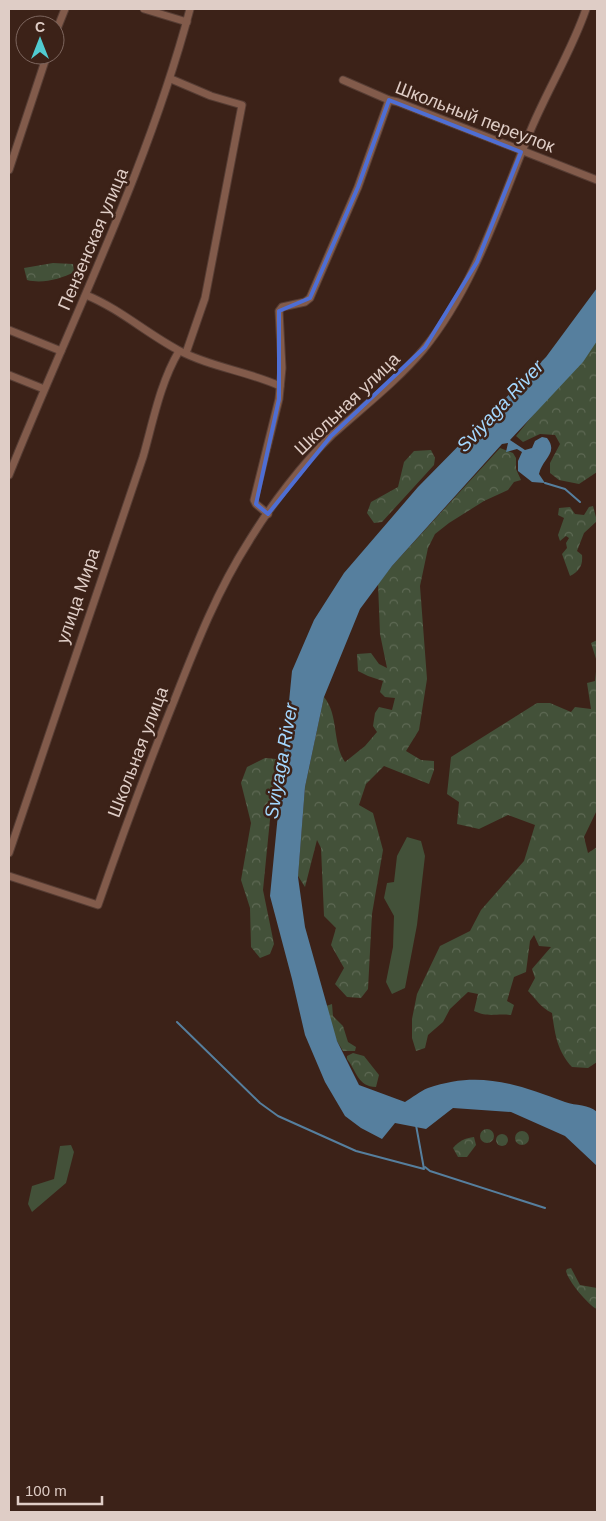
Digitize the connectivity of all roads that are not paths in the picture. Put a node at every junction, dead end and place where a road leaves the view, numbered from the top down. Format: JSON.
{"nodes":[{"id":1,"x":144,"y":9,"type":"edge"},
{"id":2,"x":190,"y":9,"type":"edge"},
{"id":3,"x":586,"y":9,"type":"edge"},
{"id":4,"x":187,"y":22,"type":"junction"},
{"id":5,"x":44,"y":65,"type":"edge"},
{"id":6,"x":171,"y":79,"type":"junction"},
{"id":7,"x":343,"y":80,"type":"dead end"},
{"id":8,"x":389,"y":100,"type":"junction"},
{"id":9,"x":522,"y":152,"type":"junction"},
{"id":10,"x":9,"y":170,"type":"edge"},
{"id":11,"x":597,"y":180,"type":"edge"},
{"id":12,"x":86,"y":295,"type":"junction"},
{"id":13,"x":9,"y":330,"type":"edge"},
{"id":14,"x":61,"y":351,"type":"junction"},
{"id":15,"x":182,"y":352,"type":"junction"},
{"id":16,"x":9,"y":376,"type":"edge"},
{"id":17,"x":280,"y":386,"type":"junction"},
{"id":18,"x":44,"y":389,"type":"junction"},
{"id":19,"x":12,"y":457,"type":"edge"},
{"id":20,"x":9,"y":475,"type":"edge"},
{"id":21,"x":268,"y":514,"type":"junction"},
{"id":22,"x":9,"y":853,"type":"edge"},
{"id":23,"x":9,"y":876,"type":"edge"}],
"edges":[{"from":1,"to":4,"type":"street"},
{"from":2,"to":4,"type":"street","name":"Пензенская улица"},
{"from":3,"to":9,"type":"street","name":"Школьная улица"},
{"from":4,"to":6,"type":"street","name":"Пензенская улица"},
{"from":5,"to":10,"type":"street"},
{"from":6,"to":12,"type":"street","name":"Пензенская улица"},
{"from":6,"to":15,"type":"street","name":"улица Мира"},
{"from":7,"to":8,"type":"street","name":"Школьный переулок"},
{"from":8,"to":9,"type":"street","name":"Школьный переулок"},
{"from":8,"to":17,"type":"street"},
{"from":9,"to":11,"type":"street","name":"Школьный переулок"},
{"from":9,"to":21,"type":"street","name":"Школьная улица"},
{"from":12,"to":14,"type":"street","name":"Пензенская улица"},
{"from":12,"to":15,"type":"street"},
{"from":13,"to":14,"type":"street"},
{"from":14,"to":18,"type":"street","name":"Пензенская улица"},
{"from":15,"to":17,"type":"street"},
{"from":15,"to":22,"type":"street","name":"улица Мира"},
{"from":16,"to":18,"type":"street"},
{"from":17,"to":21,"type":"street"},
{"from":18,"to":19,"type":"street","name":"Пензенская улица"},
{"from":19,"to":20,"type":"street","name":"Пензенская улица"},
{"from":21,"to":23,"type":"street","name":"Школьная улица"}]}
